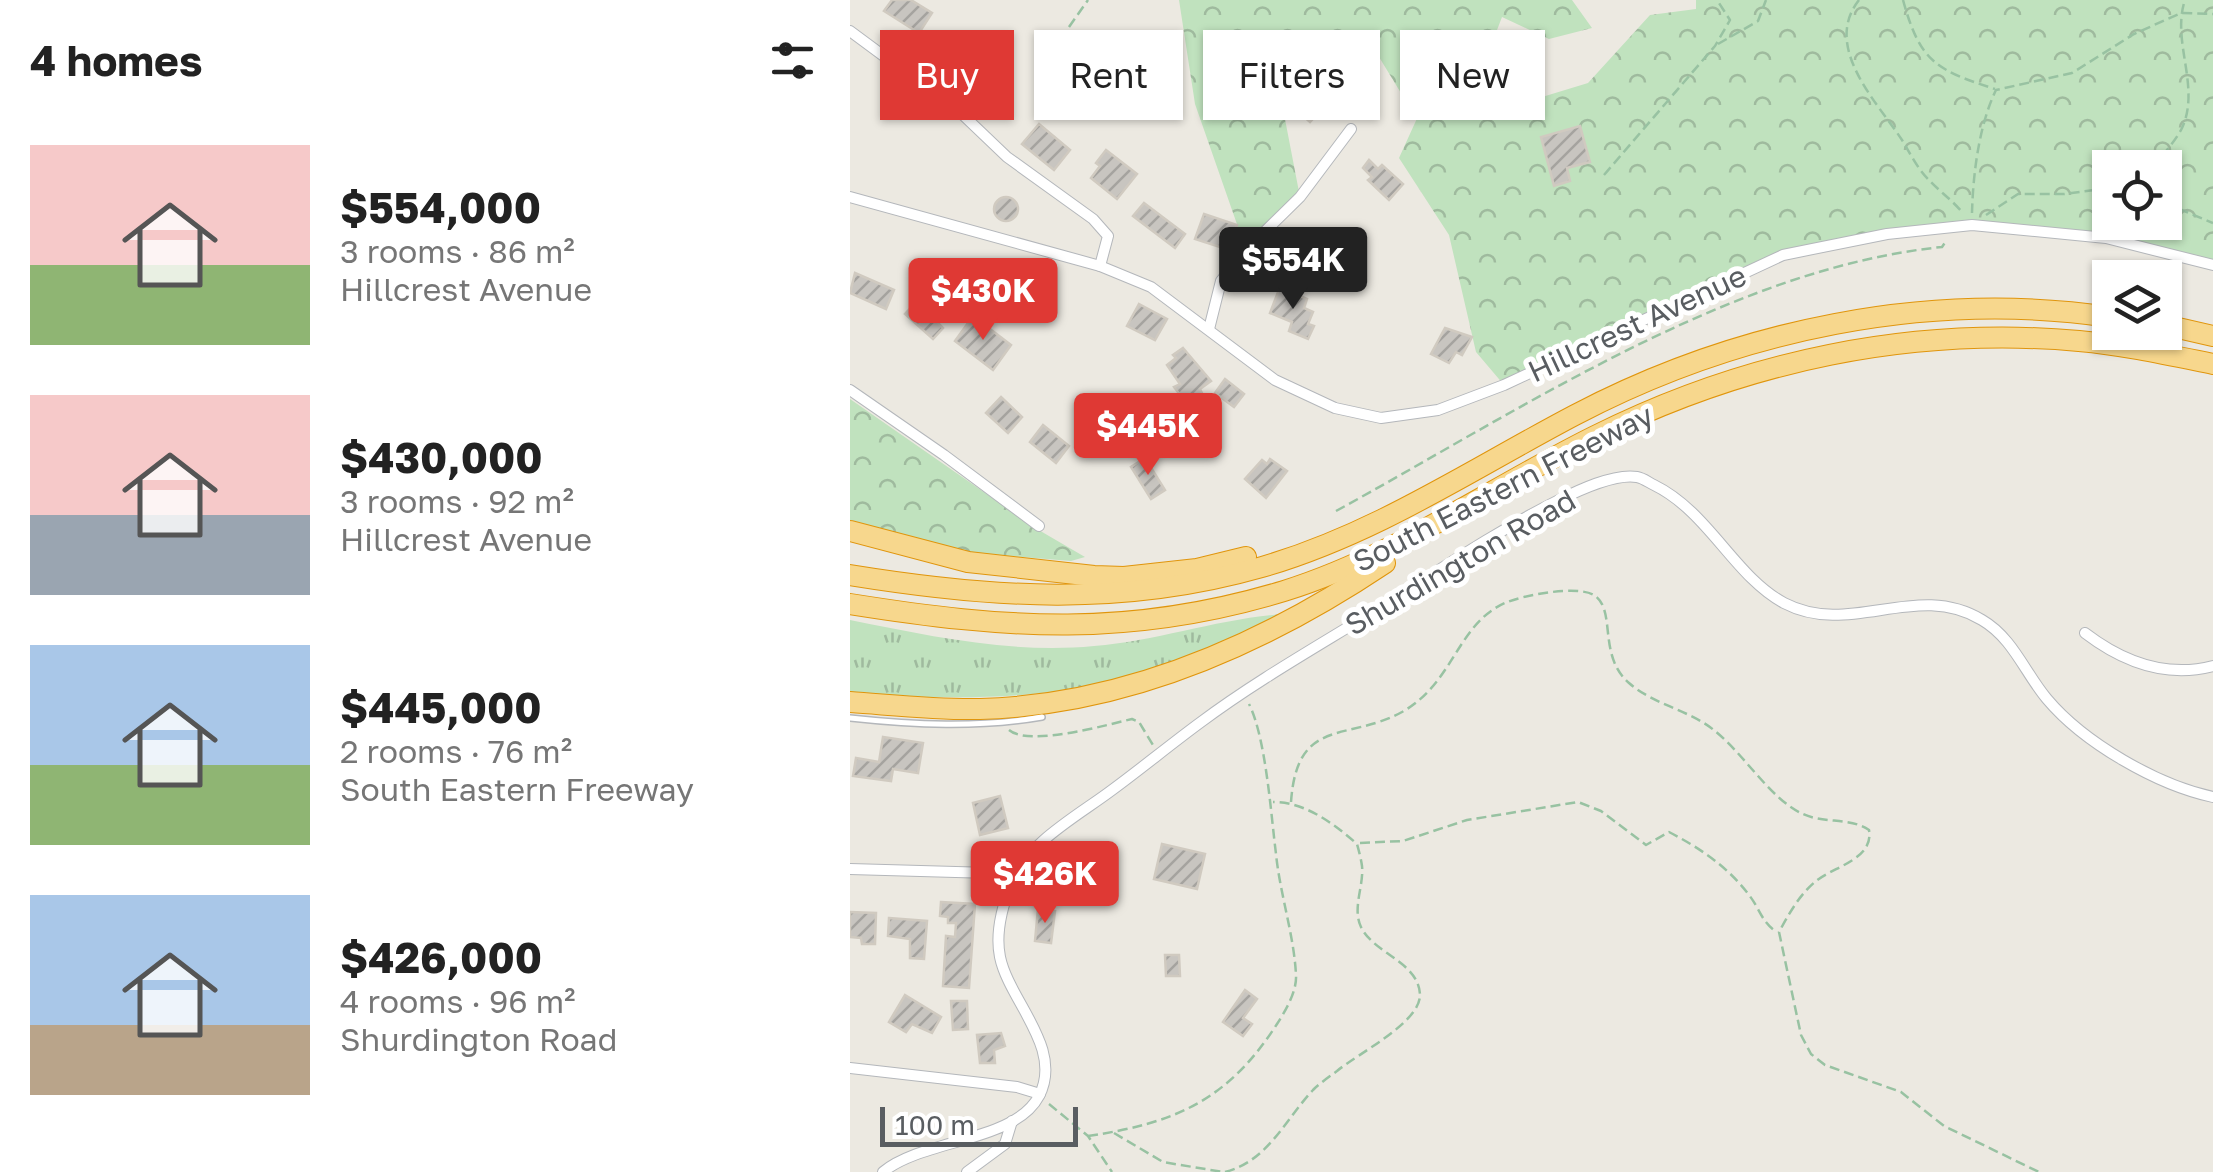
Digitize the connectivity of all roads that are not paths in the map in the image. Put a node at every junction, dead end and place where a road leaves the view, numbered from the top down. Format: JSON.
{"nodes":[{"id":1,"x":850,"y":31,"type":"edge"},
{"id":2,"x":1351,"y":128,"type":"dead end"},
{"id":3,"x":850,"y":197,"type":"edge"},
{"id":4,"x":2213,"y":265,"type":"edge"},
{"id":5,"x":1100,"y":266,"type":"junction"},
{"id":6,"x":2092,"y":315,"type":"edge"},
{"id":7,"x":1209,"y":329,"type":"junction"},
{"id":8,"x":2182,"y":329,"type":"edge"},
{"id":9,"x":2213,"y":336,"type":"edge"},
{"id":10,"x":2213,"y":364,"type":"edge"},
{"id":11,"x":850,"y":390,"type":"edge"},
{"id":12,"x":1474,"y":503,"type":"junction"},
{"id":13,"x":1396,"y":514,"type":"junction"},
{"id":14,"x":1038,"y":526,"type":"dead end"},
{"id":15,"x":850,"y":531,"type":"edge"},
{"id":16,"x":850,"y":575,"type":"edge"},
{"id":17,"x":850,"y":604,"type":"edge"},
{"id":18,"x":2086,"y":633,"type":"dead end"},
{"id":19,"x":2213,"y":666,"type":"edge"},
{"id":20,"x":850,"y":702,"type":"edge"},
{"id":21,"x":850,"y":718,"type":"edge"},
{"id":22,"x":1042,"y":718,"type":"dead end"},
{"id":23,"x":2213,"y":797,"type":"edge"},
{"id":24,"x":850,"y":869,"type":"edge"},
{"id":25,"x":1012,"y":880,"type":"junction"},
{"id":26,"x":850,"y":1068,"type":"edge"},
{"id":27,"x":1040,"y":1094,"type":"junction"},
{"id":28,"x":1012,"y":1121,"type":"junction"},
{"id":29,"x":883,"y":1172,"type":"edge"},
{"id":30,"x":967,"y":1172,"type":"edge"}],
"edges":[{"from":1,"to":5,"type":"street"},
{"from":2,"to":7,"type":"street"},
{"from":3,"to":5,"type":"street","name":"Hillcrest Avenue"},
{"from":4,"to":7,"type":"street","name":"Hillcrest Avenue"},
{"from":5,"to":7,"type":"street","name":"Hillcrest Avenue"},
{"from":6,"to":13,"type":"highway","name":"South Eastern Freeway"},
{"from":8,"to":9,"type":"highway"},
{"from":10,"to":12,"type":"highway","name":"South Eastern Freeway"},
{"from":11,"to":14,"type":"street"},
{"from":12,"to":17,"type":"highway","name":"South Eastern Freeway"},
{"from":12,"to":20,"type":"highway"},
{"from":13,"to":15,"type":"highway"},
{"from":13,"to":16,"type":"highway","name":"South Eastern Freeway"},
{"from":18,"to":19,"type":"street"},
{"from":21,"to":22,"type":"lane"},
{"from":23,"to":25,"type":"street","name":"Shurdington Road"},
{"from":24,"to":25,"type":"street"},
{"from":25,"to":27,"type":"street","name":"Shurdington Road"},
{"from":26,"to":27,"type":"street"},
{"from":27,"to":28,"type":"street"},
{"from":28,"to":29,"type":"street"},
{"from":28,"to":30,"type":"street"}]}
